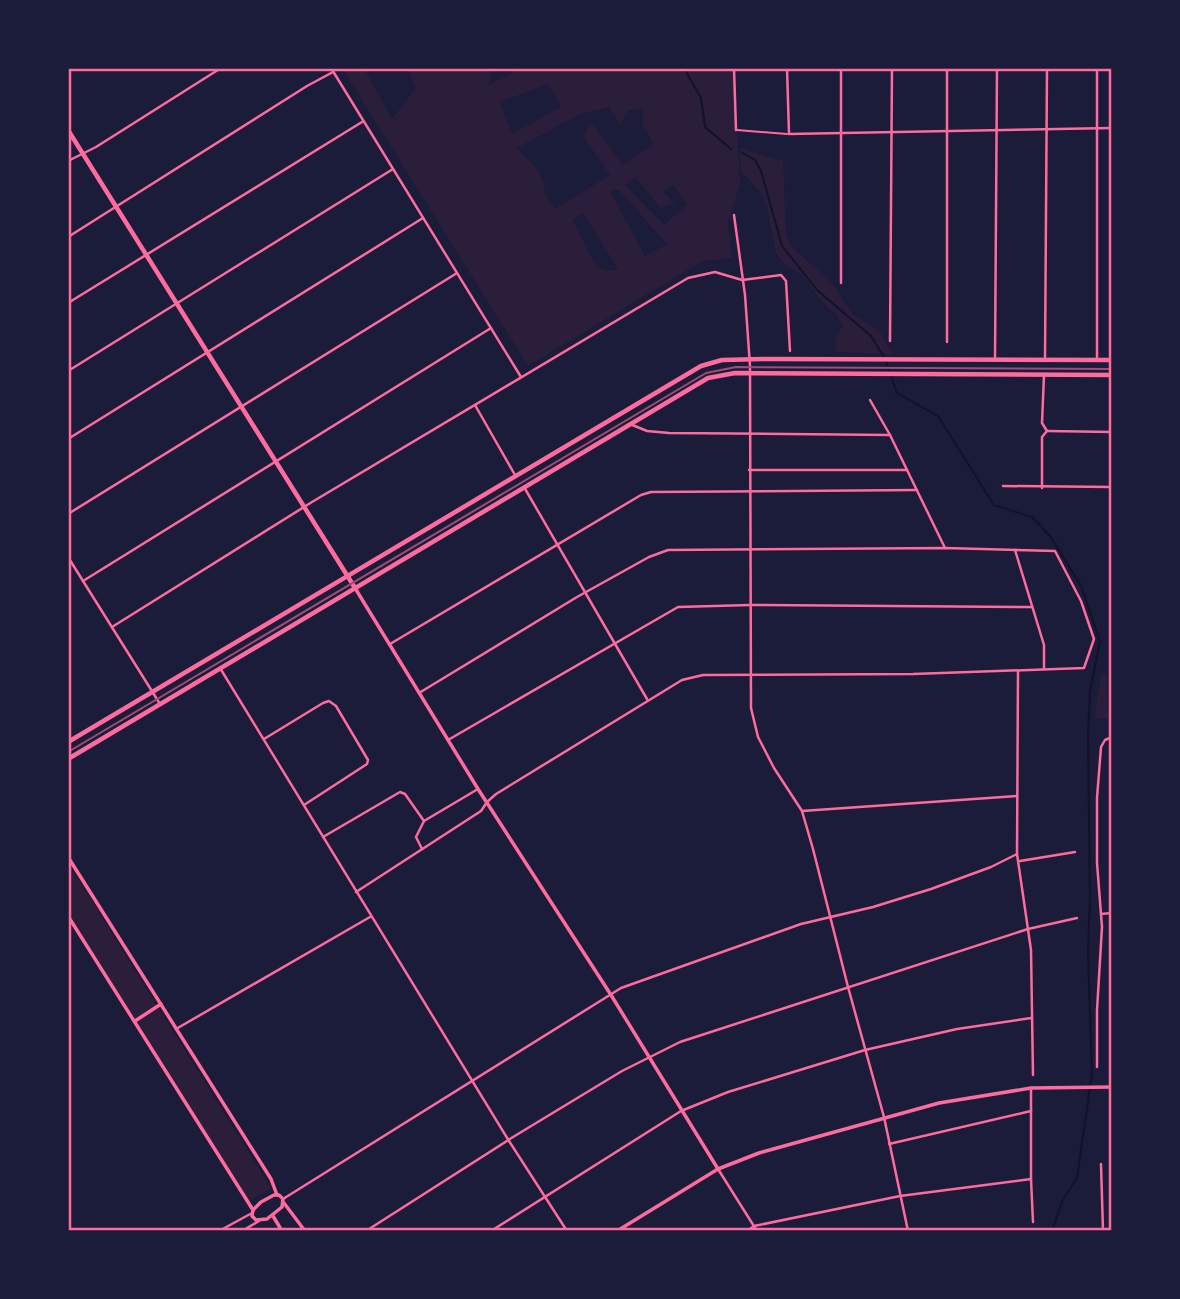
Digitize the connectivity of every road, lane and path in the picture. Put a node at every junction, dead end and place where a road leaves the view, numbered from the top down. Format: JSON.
{"nodes":[{"id":1,"x":221,"y":68,"type":"edge"},
{"id":2,"x":734,"y":68,"type":"edge"},
{"id":3,"x":787,"y":68,"type":"edge"},
{"id":4,"x":841,"y":68,"type":"edge"},
{"id":5,"x":892,"y":68,"type":"edge"},
{"id":6,"x":947,"y":68,"type":"edge"},
{"id":7,"x":997,"y":68,"type":"edge"},
{"id":8,"x":1047,"y":68,"type":"edge"},
{"id":9,"x":1097,"y":68,"type":"edge"},
{"id":10,"x":332,"y":70,"type":"edge"},
{"id":11,"x":362,"y":122,"type":"junction"},
{"id":12,"x":1096,"y":128,"type":"junction"},
{"id":13,"x":1112,"y":128,"type":"edge"},
{"id":14,"x":68,"y":130,"type":"edge"},
{"id":15,"x":736,"y":130,"type":"joint"},
{"id":16,"x":892,"y":130,"type":"junction"},
{"id":17,"x":946,"y":130,"type":"junction"},
{"id":18,"x":996,"y":130,"type":"junction"},
{"id":19,"x":1047,"y":130,"type":"junction"},
{"id":20,"x":842,"y":132,"type":"junction"},
{"id":21,"x":789,"y":134,"type":"junction"},
{"id":22,"x":83,"y":153,"type":"junction"},
{"id":23,"x":68,"y":161,"type":"edge"},
{"id":24,"x":393,"y":169,"type":"junction"},
{"id":25,"x":116,"y":207,"type":"junction"},
{"id":26,"x":734,"y":215,"type":"dead end"},
{"id":27,"x":423,"y":218,"type":"junction"},
{"id":28,"x":68,"y":237,"type":"edge"},
{"id":29,"x":146,"y":254,"type":"junction"},
{"id":30,"x":457,"y":273,"type":"junction"},
{"id":31,"x":742,"y":280,"type":"junction"},
{"id":32,"x":841,"y":283,"type":"dead end"},
{"id":33,"x":68,"y":303,"type":"edge"},
{"id":34,"x":177,"y":303,"type":"junction"},
{"id":35,"x":491,"y":328,"type":"junction"},
{"id":36,"x":890,"y":341,"type":"dead end"},
{"id":37,"x":947,"y":342,"type":"dead end"},
{"id":38,"x":790,"y":351,"type":"dead end"},
{"id":39,"x":207,"y":353,"type":"junction"},
{"id":40,"x":749,"y":359,"type":"junction"},
{"id":41,"x":995,"y":360,"type":"junction"},
{"id":42,"x":1045,"y":360,"type":"junction"},
{"id":43,"x":1097,"y":360,"type":"junction"},
{"id":44,"x":1112,"y":360,"type":"edge"},
{"id":45,"x":68,"y":371,"type":"edge"},
{"id":46,"x":750,"y":373,"type":"junction"},
{"id":47,"x":1044,"y":374,"type":"junction"},
{"id":48,"x":1112,"y":375,"type":"edge"},
{"id":49,"x":521,"y":377,"type":"junction"},
{"id":50,"x":870,"y":400,"type":"dead end"},
{"id":51,"x":475,"y":405,"type":"junction"},
{"id":52,"x":241,"y":407,"type":"junction"},
{"id":53,"x":630,"y":424,"type":"junction"},
{"id":54,"x":1048,"y":431,"type":"junction"},
{"id":55,"x":1112,"y":432,"type":"edge"},
{"id":56,"x":748,"y":433,"type":"junction"},
{"id":57,"x":890,"y":435,"type":"junction"},
{"id":58,"x":68,"y":439,"type":"edge"},
{"id":59,"x":275,"y":461,"type":"junction"},
{"id":60,"x":749,"y":470,"type":"junction"},
{"id":61,"x":907,"y":470,"type":"junction"},
{"id":62,"x":515,"y":475,"type":"junction"},
{"id":63,"x":1003,"y":486,"type":"dead end"},
{"id":64,"x":524,"y":487,"type":"junction"},
{"id":65,"x":1112,"y":487,"type":"edge"},
{"id":66,"x":1042,"y":488,"type":"junction"},
{"id":67,"x":917,"y":490,"type":"junction"},
{"id":68,"x":749,"y":491,"type":"junction"},
{"id":69,"x":304,"y":507,"type":"junction"},
{"id":70,"x":68,"y":514,"type":"edge"},
{"id":71,"x":557,"y":544,"type":"junction"},
{"id":72,"x":945,"y":548,"type":"junction"},
{"id":73,"x":749,"y":549,"type":"junction"},
{"id":74,"x":1015,"y":550,"type":"junction"},
{"id":75,"x":68,"y":557,"type":"edge"},
{"id":76,"x":346,"y":576,"type":"junction"},
{"id":77,"x":83,"y":581,"type":"junction"},
{"id":78,"x":355,"y":589,"type":"junction"},
{"id":79,"x":584,"y":593,"type":"junction"},
{"id":80,"x":750,"y":605,"type":"junction"},
{"id":81,"x":1032,"y":607,"type":"junction"},
{"id":82,"x":112,"y":627,"type":"junction"},
{"id":83,"x":614,"y":643,"type":"junction"},
{"id":84,"x":390,"y":644,"type":"junction"},
{"id":85,"x":220,"y":668,"type":"junction"},
{"id":86,"x":1044,"y":668,"type":"junction"},
{"id":87,"x":1018,"y":671,"type":"junction"},
{"id":88,"x":751,"y":674,"type":"junction"},
{"id":89,"x":153,"y":692,"type":"junction"},
{"id":90,"x":419,"y":692,"type":"junction"},
{"id":91,"x":647,"y":700,"type":"junction"},
{"id":92,"x":160,"y":704,"type":"junction"},
{"id":93,"x":1112,"y":737,"type":"edge"},
{"id":94,"x":264,"y":739,"type":"junction"},
{"id":95,"x":448,"y":740,"type":"junction"},
{"id":96,"x":68,"y":742,"type":"edge"},
{"id":97,"x":68,"y":759,"type":"edge"},
{"id":98,"x":478,"y":789,"type":"junction"},
{"id":99,"x":1017,"y":796,"type":"junction"},
{"id":100,"x":487,"y":802,"type":"junction"},
{"id":101,"x":304,"y":805,"type":"junction"},
{"id":102,"x":802,"y":811,"type":"junction"},
{"id":103,"x":424,"y":821,"type":"junction"},
{"id":104,"x":323,"y":837,"type":"junction"},
{"id":105,"x":423,"y":850,"type":"junction"},
{"id":106,"x":1074,"y":852,"type":"dead end"},
{"id":107,"x":1017,"y":854,"type":"junction"},
{"id":108,"x":68,"y":857,"type":"edge"},
{"id":109,"x":1020,"y":861,"type":"junction"},
{"id":110,"x":356,"y":892,"type":"junction"},
{"id":111,"x":1112,"y":913,"type":"edge"},
{"id":112,"x":1101,"y":914,"type":"junction"},
{"id":113,"x":68,"y":916,"type":"edge"},
{"id":114,"x":829,"y":916,"type":"junction"},
{"id":115,"x":371,"y":917,"type":"junction"},
{"id":116,"x":1077,"y":918,"type":"dead end"},
{"id":117,"x":1028,"y":929,"type":"junction"},
{"id":118,"x":848,"y":988,"type":"junction"},
{"id":119,"x":611,"y":995,"type":"junction"},
{"id":120,"x":161,"y":1004,"type":"junction"},
{"id":121,"x":1031,"y":1018,"type":"junction"},
{"id":122,"x":135,"y":1021,"type":"junction"},
{"id":123,"x":176,"y":1029,"type":"junction"},
{"id":124,"x":865,"y":1049,"type":"junction"},
{"id":125,"x":648,"y":1057,"type":"junction"},
{"id":126,"x":1097,"y":1067,"type":"dead end"},
{"id":127,"x":1032,"y":1075,"type":"dead end"},
{"id":128,"x":473,"y":1081,"type":"junction"},
{"id":129,"x":1112,"y":1087,"type":"edge"},
{"id":130,"x":1031,"y":1088,"type":"junction"},
{"id":131,"x":681,"y":1111,"type":"junction"},
{"id":132,"x":1031,"y":1111,"type":"junction"},
{"id":133,"x":884,"y":1117,"type":"junction"},
{"id":134,"x":509,"y":1141,"type":"junction"},
{"id":135,"x":888,"y":1144,"type":"junction"},
{"id":136,"x":1101,"y":1164,"type":"dead end"},
{"id":137,"x":718,"y":1169,"type":"junction"},
{"id":138,"x":1031,"y":1179,"type":"junction"},
{"id":139,"x":277,"y":1195,"type":"junction"},
{"id":140,"x":900,"y":1196,"type":"junction"},
{"id":141,"x":545,"y":1197,"type":"junction"},
{"id":142,"x":283,"y":1201,"type":"junction"},
{"id":143,"x":252,"y":1212,"type":"junction"},
{"id":144,"x":273,"y":1216,"type":"junction"},
{"id":145,"x":259,"y":1221,"type":"junction"},
{"id":146,"x":1033,"y":1222,"type":"dead end"},
{"id":147,"x":754,"y":1226,"type":"junction"},
{"id":148,"x":219,"y":1231,"type":"edge"},
{"id":149,"x":242,"y":1231,"type":"edge"},
{"id":150,"x":282,"y":1231,"type":"edge"},
{"id":151,"x":305,"y":1231,"type":"edge"},
{"id":152,"x":366,"y":1231,"type":"edge"},
{"id":153,"x":491,"y":1231,"type":"edge"},
{"id":154,"x":567,"y":1231,"type":"edge"},
{"id":155,"x":617,"y":1231,"type":"edge"},
{"id":156,"x":747,"y":1231,"type":"edge"},
{"id":157,"x":757,"y":1231,"type":"edge"},
{"id":158,"x":908,"y":1231,"type":"edge"},
{"id":159,"x":1103,"y":1231,"type":"edge"}],
"edges":[{"from":1,"to":22,"type":"street"},
{"from":2,"to":15,"type":"street"},
{"from":3,"to":21,"type":"street"},
{"from":4,"to":20,"type":"street"},
{"from":5,"to":16,"type":"street"},
{"from":6,"to":17,"type":"street"},
{"from":7,"to":18,"type":"street"},
{"from":8,"to":19,"type":"street"},
{"from":9,"to":12,"type":"street"},
{"from":10,"to":11,"type":"street"},
{"from":10,"to":25,"type":"street"},
{"from":11,"to":24,"type":"street"},
{"from":11,"to":29,"type":"street"},
{"from":12,"to":13,"type":"street"},
{"from":12,"to":19,"type":"street"},
{"from":12,"to":43,"type":"street"},
{"from":14,"to":22,"type":"main road"},
{"from":15,"to":21,"type":"lane"},
{"from":16,"to":17,"type":"street"},
{"from":16,"to":20,"type":"street"},
{"from":16,"to":36,"type":"street"},
{"from":17,"to":18,"type":"street"},
{"from":17,"to":37,"type":"street"},
{"from":18,"to":19,"type":"street"},
{"from":18,"to":41,"type":"street"},
{"from":19,"to":42,"type":"street"},
{"from":20,"to":21,"type":"street"},
{"from":20,"to":32,"type":"street"},
{"from":22,"to":23,"type":"street"},
{"from":22,"to":25,"type":"main road"},
{"from":24,"to":27,"type":"street"},
{"from":24,"to":34,"type":"street"},
{"from":25,"to":28,"type":"street"},
{"from":25,"to":29,"type":"main road"},
{"from":26,"to":31,"type":"street"},
{"from":27,"to":30,"type":"street"},
{"from":27,"to":39,"type":"street"},
{"from":29,"to":33,"type":"street"},
{"from":29,"to":34,"type":"main road"},
{"from":30,"to":35,"type":"street"},
{"from":30,"to":52,"type":"street"},
{"from":31,"to":38,"type":"street"},
{"from":31,"to":40,"type":"street"},
{"from":31,"to":49,"type":"street"},
{"from":34,"to":39,"type":"main road"},
{"from":34,"to":45,"type":"street"},
{"from":35,"to":49,"type":"street"},
{"from":35,"to":59,"type":"street"},
{"from":39,"to":52,"type":"main road"},
{"from":39,"to":58,"type":"street"},
{"from":40,"to":41,"type":"main road"},
{"from":40,"to":46,"type":"street"},
{"from":40,"to":62,"type":"main road"},
{"from":41,"to":42,"type":"main road"},
{"from":42,"to":43,"type":"main road"},
{"from":43,"to":44,"type":"main road"},
{"from":46,"to":47,"type":"main road"},
{"from":46,"to":53,"type":"main road"},
{"from":46,"to":56,"type":"street"},
{"from":47,"to":48,"type":"main road"},
{"from":47,"to":54,"type":"street"},
{"from":49,"to":51,"type":"street"},
{"from":50,"to":57,"type":"street"},
{"from":51,"to":62,"type":"street"},
{"from":51,"to":69,"type":"street"},
{"from":52,"to":59,"type":"main road"},
{"from":52,"to":70,"type":"street"},
{"from":53,"to":56,"type":"street"},
{"from":53,"to":64,"type":"main road"},
{"from":54,"to":55,"type":"street"},
{"from":54,"to":66,"type":"street"},
{"from":56,"to":57,"type":"street"},
{"from":56,"to":60,"type":"street"},
{"from":57,"to":61,"type":"street"},
{"from":59,"to":69,"type":"main road"},
{"from":59,"to":77,"type":"street"},
{"from":60,"to":61,"type":"street"},
{"from":60,"to":68,"type":"street"},
{"from":61,"to":67,"type":"street"},
{"from":62,"to":76,"type":"main road"},
{"from":63,"to":66,"type":"street"},
{"from":64,"to":71,"type":"street"},
{"from":64,"to":78,"type":"main road"},
{"from":65,"to":66,"type":"street"},
{"from":67,"to":68,"type":"street"},
{"from":67,"to":72,"type":"street"},
{"from":68,"to":71,"type":"street"},
{"from":68,"to":73,"type":"street"},
{"from":69,"to":76,"type":"main road"},
{"from":69,"to":82,"type":"street"},
{"from":71,"to":79,"type":"street"},
{"from":71,"to":84,"type":"street"},
{"from":72,"to":73,"type":"street"},
{"from":72,"to":74,"type":"street"},
{"from":73,"to":79,"type":"street"},
{"from":73,"to":80,"type":"street"},
{"from":74,"to":81,"type":"street"},
{"from":74,"to":86,"type":"street"},
{"from":75,"to":77,"type":"street"},
{"from":76,"to":78,"type":"main road"},
{"from":76,"to":89,"type":"main road"},
{"from":77,"to":82,"type":"street"},
{"from":78,"to":84,"type":"street"},
{"from":78,"to":85,"type":"main road"},
{"from":79,"to":83,"type":"street"},
{"from":79,"to":90,"type":"street"},
{"from":80,"to":81,"type":"street"},
{"from":80,"to":83,"type":"street"},
{"from":80,"to":88,"type":"street"},
{"from":81,"to":86,"type":"street"},
{"from":82,"to":89,"type":"street"},
{"from":83,"to":91,"type":"street"},
{"from":83,"to":95,"type":"street"},
{"from":84,"to":90,"type":"street"},
{"from":85,"to":92,"type":"main road"},
{"from":85,"to":94,"type":"street"},
{"from":86,"to":87,"type":"street"},
{"from":87,"to":88,"type":"street"},
{"from":87,"to":99,"type":"street"},
{"from":88,"to":91,"type":"street"},
{"from":88,"to":102,"type":"street"},
{"from":89,"to":92,"type":"street"},
{"from":89,"to":96,"type":"main road"},
{"from":90,"to":95,"type":"street"},
{"from":91,"to":100,"type":"street"},
{"from":92,"to":97,"type":"main road"},
{"from":93,"to":112,"type":"street"},
{"from":94,"to":101,"type":"street"},
{"from":94,"to":101,"type":"street"},
{"from":95,"to":98,"type":"street"},
{"from":98,"to":100,"type":"street"},
{"from":98,"to":103,"type":"street"},
{"from":99,"to":102,"type":"street"},
{"from":99,"to":107,"type":"street"},
{"from":100,"to":105,"type":"street"},
{"from":100,"to":119,"type":"street"},
{"from":101,"to":104,"type":"street"},
{"from":102,"to":114,"type":"street"},
{"from":103,"to":104,"type":"street"},
{"from":103,"to":105,"type":"street"},
{"from":104,"to":110,"type":"street"},
{"from":105,"to":110,"type":"street"},
{"from":106,"to":109,"type":"street"},
{"from":107,"to":109,"type":"street"},
{"from":107,"to":114,"type":"street"},
{"from":108,"to":120,"type":"street"},
{"from":109,"to":117,"type":"street"},
{"from":110,"to":115,"type":"street"},
{"from":111,"to":112,"type":"street"},
{"from":112,"to":126,"type":"street"},
{"from":113,"to":122,"type":"street"},
{"from":114,"to":118,"type":"street"},
{"from":114,"to":119,"type":"street"},
{"from":115,"to":123,"type":"street"},
{"from":115,"to":128,"type":"street"},
{"from":116,"to":117,"type":"street"},
{"from":117,"to":118,"type":"street"},
{"from":117,"to":121,"type":"street"},
{"from":118,"to":124,"type":"street"},
{"from":118,"to":125,"type":"street"},
{"from":119,"to":125,"type":"street"},
{"from":119,"to":128,"type":"street"},
{"from":120,"to":122,"type":"street"},
{"from":120,"to":123,"type":"street"},
{"from":121,"to":124,"type":"street"},
{"from":121,"to":127,"type":"street"},
{"from":122,"to":143,"type":"street"},
{"from":123,"to":139,"type":"street"},
{"from":124,"to":131,"type":"street"},
{"from":124,"to":133,"type":"street"},
{"from":125,"to":131,"type":"street"},
{"from":125,"to":134,"type":"street"},
{"from":128,"to":134,"type":"street"},
{"from":128,"to":142,"type":"street"},
{"from":129,"to":130,"type":"street"},
{"from":130,"to":132,"type":"street"},
{"from":130,"to":133,"type":"street"},
{"from":131,"to":137,"type":"street"},
{"from":131,"to":141,"type":"street"},
{"from":132,"to":135,"type":"street"},
{"from":132,"to":138,"type":"street"},
{"from":133,"to":135,"type":"street"},
{"from":133,"to":137,"type":"street"},
{"from":134,"to":141,"type":"street"},
{"from":134,"to":152,"type":"street"},
{"from":135,"to":140,"type":"street"},
{"from":136,"to":159,"type":"street"},
{"from":137,"to":147,"type":"street"},
{"from":137,"to":155,"type":"street"},
{"from":138,"to":140,"type":"street"},
{"from":138,"to":146,"type":"street"},
{"from":139,"to":142,"type":"street"},
{"from":139,"to":143,"type":"street"},
{"from":140,"to":147,"type":"street"},
{"from":140,"to":158,"type":"street"},
{"from":141,"to":153,"type":"street"},
{"from":141,"to":154,"type":"street"},
{"from":142,"to":144,"type":"street"},
{"from":142,"to":151,"type":"street"},
{"from":143,"to":145,"type":"street"},
{"from":143,"to":148,"type":"street"},
{"from":144,"to":145,"type":"street"},
{"from":144,"to":150,"type":"street"},
{"from":145,"to":149,"type":"street"},
{"from":147,"to":156,"type":"street"},
{"from":147,"to":157,"type":"street"}]}
